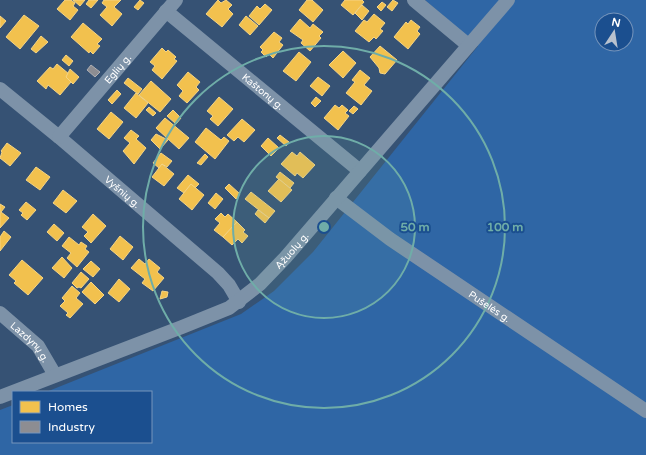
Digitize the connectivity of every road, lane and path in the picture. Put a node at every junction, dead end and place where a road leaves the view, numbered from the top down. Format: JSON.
{"nodes":[{"id":1,"x":176,"y":0,"type":"edge"},
{"id":2,"x":414,"y":0,"type":"edge"},
{"id":3,"x":508,"y":0,"type":"edge"},
{"id":4,"x":166,"y":11,"type":"junction"},
{"id":5,"x":468,"y":45,"type":"junction"},
{"id":6,"x":0,"y":89,"type":"edge"},
{"id":7,"x":59,"y":137,"type":"junction"},
{"id":8,"x":360,"y":171,"type":"junction"},
{"id":9,"x":336,"y":198,"type":"junction"},
{"id":10,"x":239,"y":302,"type":"junction"},
{"id":11,"x":0,"y":313,"type":"edge"},
{"id":12,"x":56,"y":375,"type":"junction"},
{"id":13,"x":15,"y":391,"type":"edge"},
{"id":14,"x":12,"y":392,"type":"edge"},
{"id":15,"x":0,"y":397,"type":"edge"},
{"id":16,"x":646,"y":411,"type":"edge"}],
"edges":[{"from":1,"to":4,"type":"street","name":"Eglių g."},
{"from":2,"to":5,"type":"street"},
{"from":3,"to":5,"type":"street","name":"Ąžuolų g."},
{"from":4,"to":7,"type":"street","name":"Eglių g."},
{"from":4,"to":8,"type":"street","name":"Kaštonų g."},
{"from":5,"to":8,"type":"street","name":"Ąžuolų g."},
{"from":6,"to":7,"type":"street","name":"Vyšnių g."},
{"from":7,"to":10,"type":"street","name":"Vyšnių g."},
{"from":8,"to":9,"type":"street","name":"Ąžuolų g."},
{"from":9,"to":10,"type":"street","name":"Ąžuolų g."},
{"from":9,"to":16,"type":"street","name":"Pušelės g."},
{"from":10,"to":12,"type":"street","name":"Ąžuolų g."},
{"from":11,"to":12,"type":"street","name":"Lazdynų g."},
{"from":12,"to":13,"type":"street","name":"Ąžuolų g."},
{"from":14,"to":15,"type":"street","name":"Ąžuolų g."}]}
